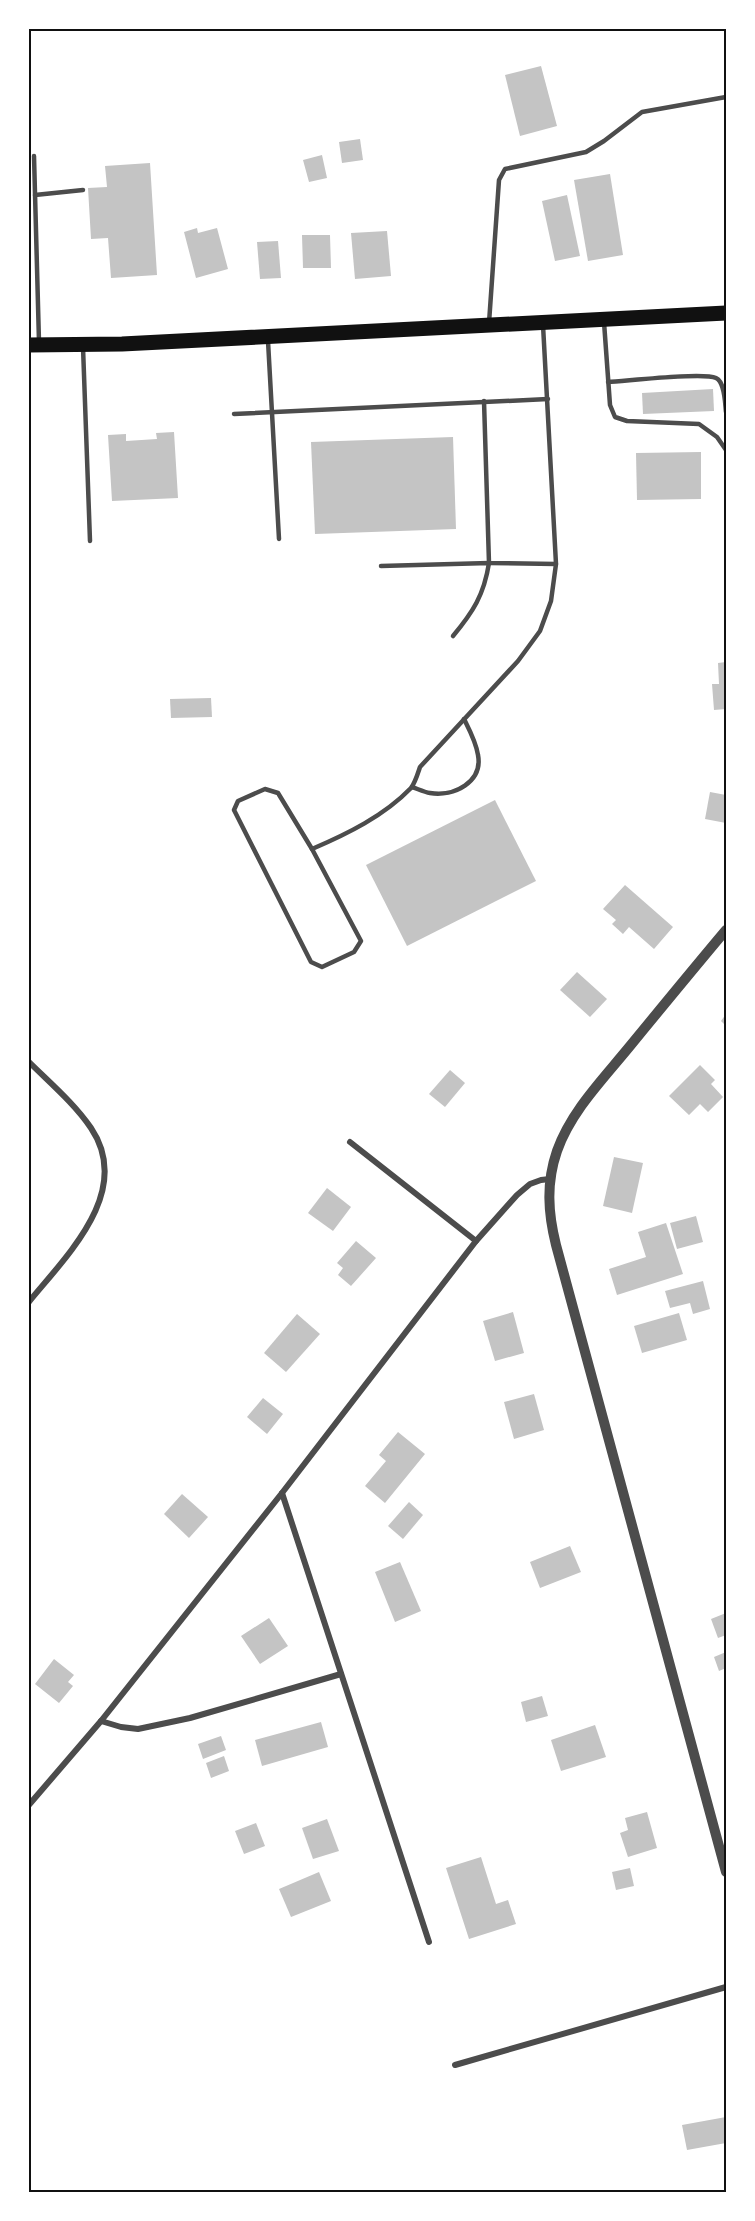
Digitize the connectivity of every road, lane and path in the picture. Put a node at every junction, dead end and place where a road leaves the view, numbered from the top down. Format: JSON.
{"nodes":[{"id":1,"x":726,"y":97,"type":"edge"},
{"id":2,"x":33,"y":156,"type":"dead end"},
{"id":3,"x":83,"y":190,"type":"dead end"},
{"id":4,"x":35,"y":195,"type":"junction"},
{"id":5,"x":726,"y":313,"type":"edge"},
{"id":6,"x":604,"y":320,"type":"junction"},
{"id":7,"x":543,"y":323,"type":"junction"},
{"id":8,"x":488,"y":326,"type":"junction"},
{"id":9,"x":268,"y":336,"type":"junction"},
{"id":10,"x":83,"y":344,"type":"junction"},
{"id":11,"x":34,"y":345,"type":"edge"},
{"id":12,"x":608,"y":382,"type":"junction"},
{"id":13,"x":548,"y":399,"type":"junction"},
{"id":14,"x":484,"y":401,"type":"junction"},
{"id":15,"x":272,"y":412,"type":"junction"},
{"id":16,"x":726,"y":412,"type":"edge"},
{"id":17,"x":234,"y":414,"type":"dead end"},
{"id":18,"x":726,"y":450,"type":"edge"},
{"id":19,"x":279,"y":539,"type":"dead end"},
{"id":20,"x":90,"y":541,"type":"dead end"},
{"id":21,"x":489,"y":563,"type":"junction"},
{"id":22,"x":556,"y":564,"type":"junction"},
{"id":23,"x":381,"y":567,"type":"dead end"},
{"id":24,"x":453,"y":636,"type":"dead end"},
{"id":25,"x":464,"y":720,"type":"junction"},
{"id":26,"x":412,"y":786,"type":"junction"},
{"id":27,"x":312,"y":849,"type":"junction"},
{"id":28,"x":726,"y":930,"type":"edge"},
{"id":29,"x":28,"y":1061,"type":"edge"},
{"id":30,"x":350,"y":1142,"type":"dead end"},
{"id":31,"x":550,"y":1179,"type":"junction"},
{"id":32,"x":476,"y":1241,"type":"junction"},
{"id":33,"x":28,"y":1303,"type":"edge"},
{"id":34,"x":282,"y":1493,"type":"junction"},
{"id":35,"x":341,"y":1674,"type":"junction"},
{"id":36,"x":101,"y":1721,"type":"junction"},
{"id":37,"x":28,"y":1806,"type":"edge"},
{"id":38,"x":726,"y":1872,"type":"edge"},
{"id":39,"x":429,"y":1942,"type":"dead end"},
{"id":40,"x":726,"y":1988,"type":"edge"},
{"id":41,"x":455,"y":2065,"type":"dead end"}],
"edges":[{"from":1,"to":8,"type":"lane"},
{"from":2,"to":4,"type":"lane"},
{"from":3,"to":4,"type":"lane"},
{"from":4,"to":11,"type":"lane"},
{"from":5,"to":6,"type":"main road"},
{"from":6,"to":7,"type":"main road"},
{"from":6,"to":12,"type":"lane"},
{"from":7,"to":8,"type":"main road"},
{"from":7,"to":13,"type":"lane"},
{"from":8,"to":9,"type":"main road"},
{"from":9,"to":10,"type":"main road"},
{"from":9,"to":15,"type":"lane"},
{"from":10,"to":11,"type":"main road"},
{"from":10,"to":20,"type":"lane"},
{"from":12,"to":16,"type":"lane"},
{"from":12,"to":18,"type":"lane"},
{"from":13,"to":14,"type":"lane"},
{"from":13,"to":22,"type":"lane"},
{"from":14,"to":15,"type":"lane"},
{"from":14,"to":21,"type":"lane"},
{"from":15,"to":17,"type":"lane"},
{"from":15,"to":19,"type":"lane"},
{"from":21,"to":22,"type":"lane"},
{"from":21,"to":23,"type":"lane"},
{"from":21,"to":24,"type":"lane"},
{"from":22,"to":25,"type":"lane"},
{"from":25,"to":26,"type":"lane"},
{"from":25,"to":26,"type":"lane"},
{"from":26,"to":27,"type":"lane"},
{"from":27,"to":27,"type":"lane"},
{"from":28,"to":31,"type":"street"},
{"from":29,"to":33,"type":"street"},
{"from":30,"to":32,"type":"street"},
{"from":31,"to":32,"type":"street"},
{"from":31,"to":38,"type":"street"},
{"from":32,"to":34,"type":"street"},
{"from":34,"to":35,"type":"street"},
{"from":34,"to":36,"type":"street"},
{"from":35,"to":36,"type":"street"},
{"from":35,"to":39,"type":"street"},
{"from":36,"to":37,"type":"street"},
{"from":40,"to":41,"type":"street"}]}
